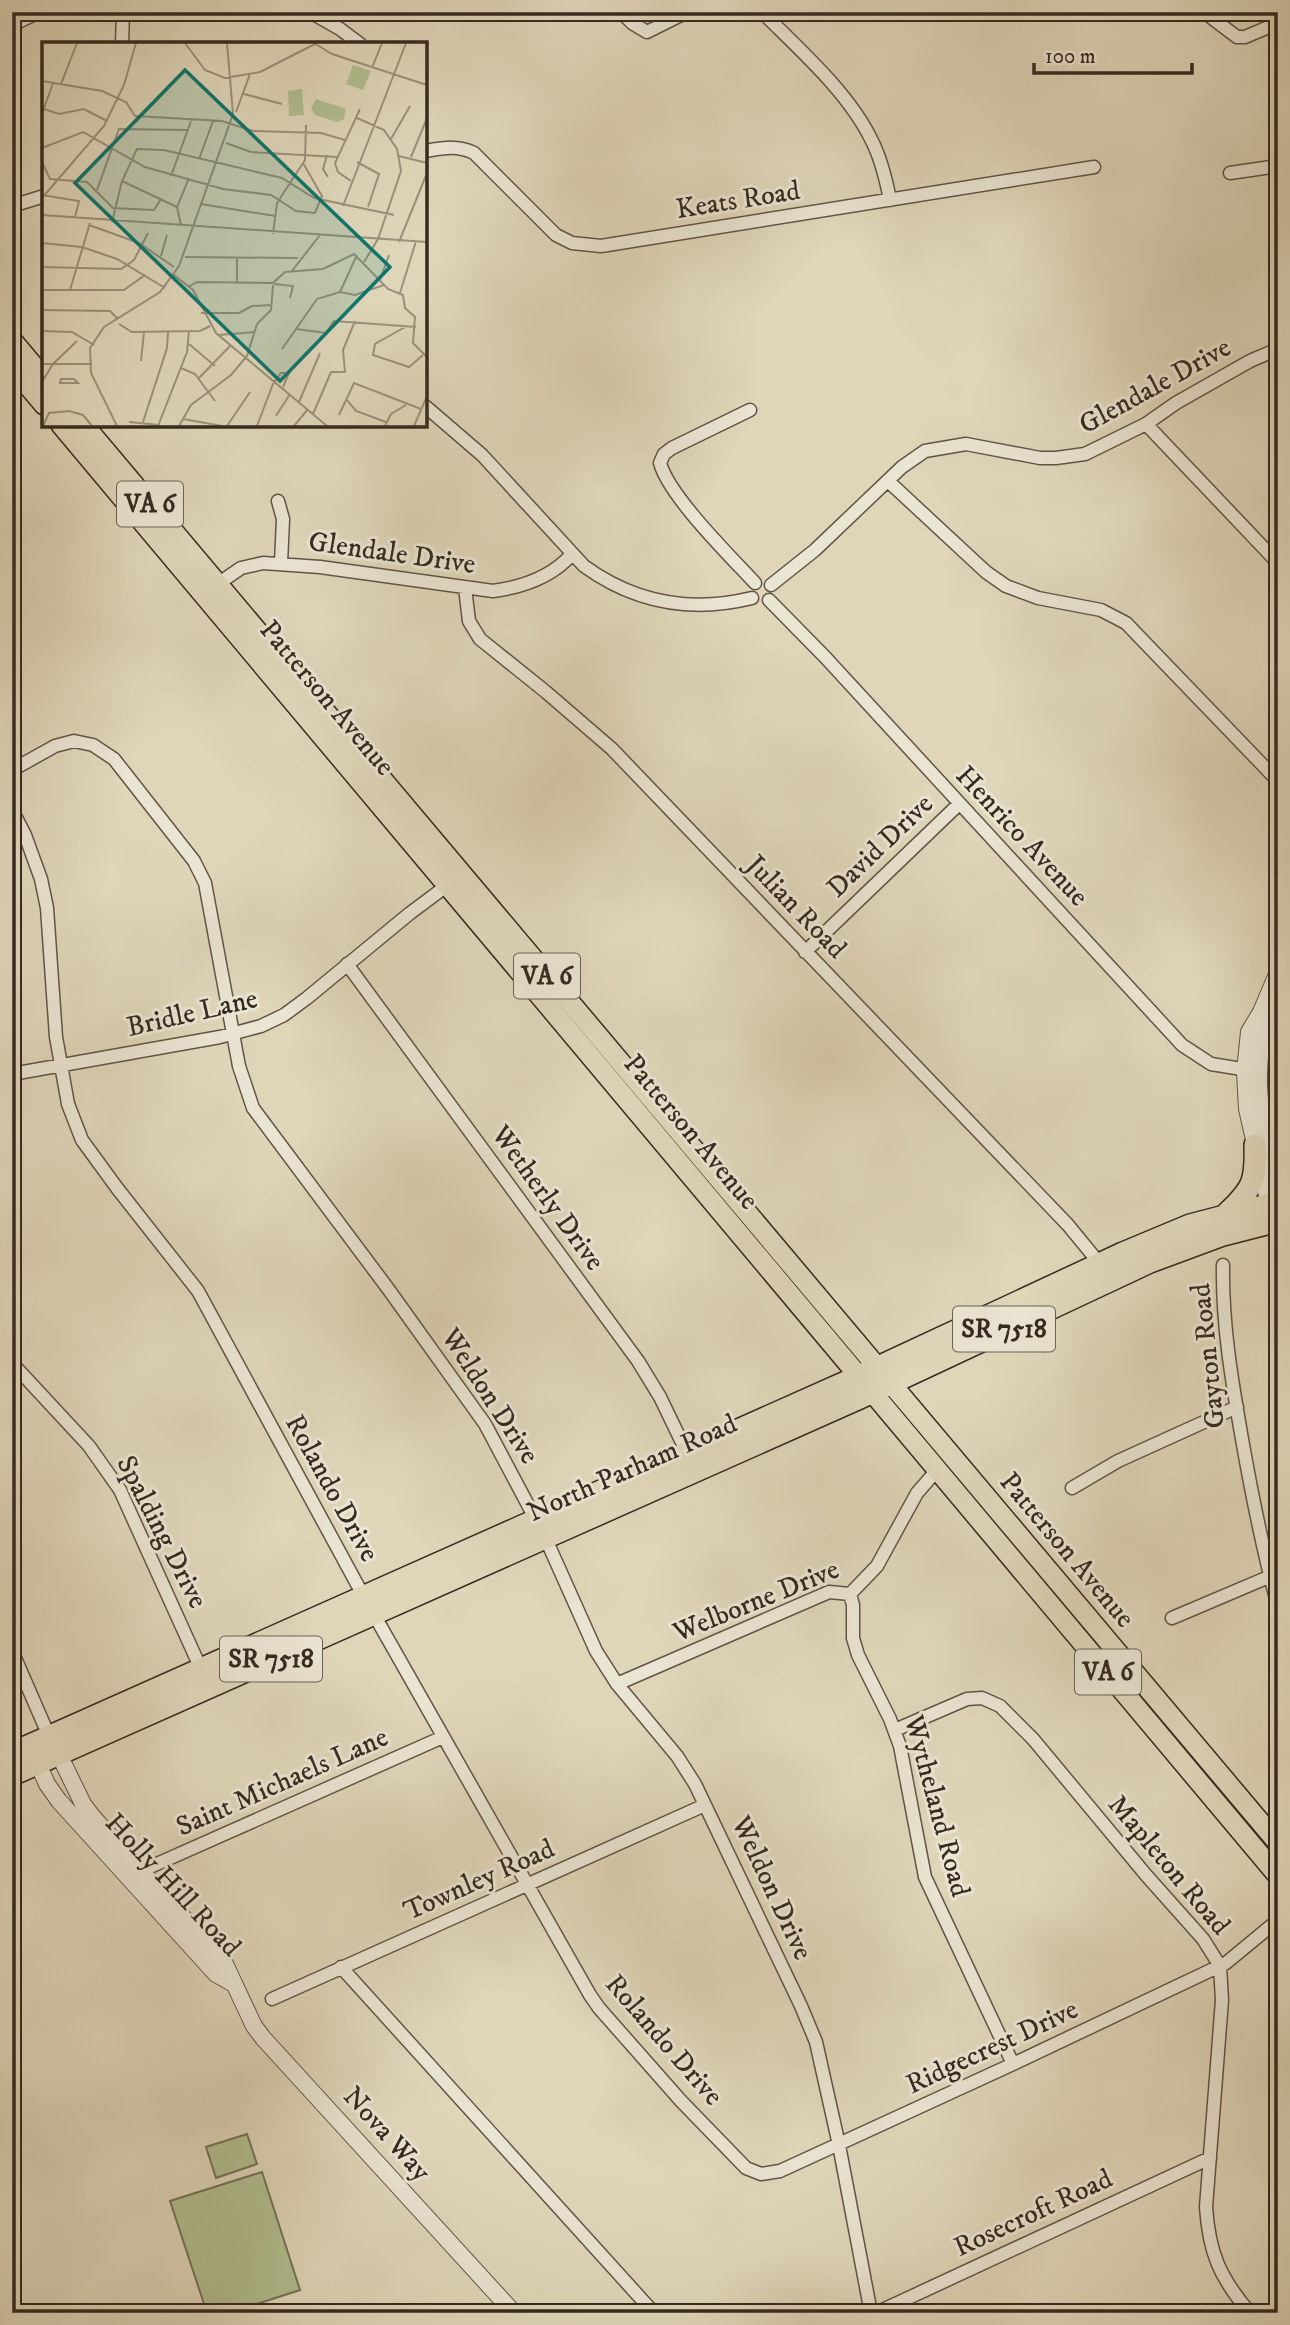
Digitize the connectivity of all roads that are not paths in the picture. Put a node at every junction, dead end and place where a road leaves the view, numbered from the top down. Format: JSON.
{"nodes":[{"id":1,"x":39,"y":12,"type":"edge"},
{"id":2,"x":123,"y":12,"type":"edge"},
{"id":3,"x":310,"y":12,"type":"edge"},
{"id":4,"x":621,"y":12,"type":"edge"},
{"id":5,"x":687,"y":12,"type":"edge"},
{"id":6,"x":762,"y":12,"type":"edge"},
{"id":7,"x":1204,"y":12,"type":"edge"},
{"id":8,"x":1278,"y":23,"type":"edge"},
{"id":9,"x":12,"y":25,"type":"edge"},
{"id":10,"x":122,"y":42,"type":"edge"},
{"id":11,"x":357,"y":42,"type":"edge"},
{"id":12,"x":427,"y":151,"type":"edge"},
{"id":13,"x":1278,"y":166,"type":"edge"},
{"id":14,"x":1094,"y":167,"type":"dead end"},
{"id":15,"x":1230,"y":173,"type":"dead end"},
{"id":16,"x":42,"y":197,"type":"edge"},
{"id":17,"x":890,"y":200,"type":"junction"},
{"id":18,"x":12,"y":206,"type":"edge"},
{"id":19,"x":12,"y":340,"type":"edge"},
{"id":20,"x":1278,"y":349,"type":"edge"},
{"id":21,"x":12,"y":367,"type":"edge"},
{"id":22,"x":42,"y":376,"type":"edge"},
{"id":23,"x":42,"y":403,"type":"edge"},
{"id":24,"x":427,"y":407,"type":"edge"},
{"id":25,"x":750,"y":410,"type":"dead end"},
{"id":26,"x":1146,"y":424,"type":"junction"},
{"id":27,"x":63,"y":427,"type":"edge"},
{"id":28,"x":86,"y":427,"type":"edge"},
{"id":29,"x":888,"y":481,"type":"junction"},
{"id":30,"x":278,"y":500,"type":"dead end"},
{"id":31,"x":572,"y":554,"type":"junction"},
{"id":32,"x":281,"y":563,"type":"junction"},
{"id":33,"x":1278,"y":563,"type":"edge"},
{"id":34,"x":755,"y":583,"type":"junction"},
{"id":35,"x":771,"y":585,"type":"junction"},
{"id":36,"x":465,"y":588,"type":"junction"},
{"id":37,"x":211,"y":589,"type":"junction"},
{"id":38,"x":751,"y":598,"type":"junction"},
{"id":39,"x":769,"y":600,"type":"junction"},
{"id":40,"x":12,"y":770,"type":"edge"},
{"id":41,"x":1278,"y":781,"type":"edge"},
{"id":42,"x":959,"y":804,"type":"junction"},
{"id":43,"x":12,"y":810,"type":"edge"},
{"id":44,"x":454,"y":880,"type":"junction"},
{"id":45,"x":805,"y":952,"type":"junction"},
{"id":46,"x":347,"y":964,"type":"junction"},
{"id":47,"x":1278,"y":972,"type":"edge"},
{"id":48,"x":232,"y":1034,"type":"junction"},
{"id":49,"x":61,"y":1067,"type":"junction"},
{"id":50,"x":1252,"y":1071,"type":"junction"},
{"id":51,"x":12,"y":1074,"type":"edge"},
{"id":52,"x":1255,"y":1145,"type":"junction"},
{"id":53,"x":1275,"y":1207,"type":"edge"},
{"id":54,"x":1225,"y":1214,"type":"junction"},
{"id":55,"x":1154,"y":1240,"type":"junction"},
{"id":56,"x":1100,"y":1264,"type":"junction"},
{"id":57,"x":1223,"y":1265,"type":"dead end"},
{"id":58,"x":1119,"y":1276,"type":"junction"},
{"id":59,"x":12,"y":1363,"type":"edge"},
{"id":60,"x":875,"y":1380,"type":"junction"},
{"id":61,"x":1237,"y":1407,"type":"junction"},
{"id":62,"x":691,"y":1461,"type":"junction"},
{"id":63,"x":938,"y":1469,"type":"junction"},
{"id":64,"x":1072,"y":1489,"type":"dead end"},
{"id":65,"x":540,"y":1528,"type":"junction"},
{"id":66,"x":1273,"y":1574,"type":"edge"},
{"id":67,"x":850,"y":1594,"type":"junction"},
{"id":68,"x":369,"y":1605,"type":"junction"},
{"id":69,"x":1278,"y":1606,"type":"edge"},
{"id":70,"x":1172,"y":1618,"type":"dead end"},
{"id":71,"x":12,"y":1651,"type":"edge"},
{"id":72,"x":201,"y":1669,"type":"junction"},
{"id":73,"x":617,"y":1684,"type":"junction"},
{"id":74,"x":895,"y":1730,"type":"junction"},
{"id":75,"x":443,"y":1737,"type":"junction"},
{"id":76,"x":54,"y":1744,"type":"junction"},
{"id":77,"x":12,"y":1753,"type":"edge"},
{"id":78,"x":37,"y":1762,"type":"junction"},
{"id":79,"x":12,"y":1775,"type":"edge"},
{"id":80,"x":705,"y":1805,"type":"junction"},
{"id":81,"x":1278,"y":1843,"type":"edge"},
{"id":82,"x":141,"y":1871,"type":"junction"},
{"id":83,"x":1278,"y":1876,"type":"edge"},
{"id":84,"x":526,"y":1885,"type":"junction"},
{"id":85,"x":1278,"y":1920,"type":"edge"},
{"id":86,"x":1220,"y":1966,"type":"junction"},
{"id":87,"x":341,"y":1967,"type":"junction"},
{"id":88,"x":232,"y":1983,"type":"junction"},
{"id":89,"x":272,"y":1999,"type":"dead end"},
{"id":90,"x":1013,"y":2064,"type":"junction"},
{"id":91,"x":722,"y":2143,"type":"joint"},
{"id":92,"x":839,"y":2145,"type":"junction"},
{"id":93,"x":1210,"y":2158,"type":"junction"},
{"id":94,"x":514,"y":2313,"type":"edge"},
{"id":95,"x":654,"y":2313,"type":"edge"},
{"id":96,"x":871,"y":2313,"type":"edge"},
{"id":97,"x":876,"y":2313,"type":"edge"},
{"id":98,"x":1250,"y":2313,"type":"edge"}],
"edges":[{"from":1,"to":9,"type":"street"},
{"from":2,"to":10,"type":"street"},
{"from":3,"to":11,"type":"street"},
{"from":4,"to":5,"type":"street"},
{"from":6,"to":17,"type":"street"},
{"from":7,"to":8,"type":"street"},
{"from":12,"to":17,"type":"street","name":"Keats Road"},
{"from":13,"to":15,"type":"street"},
{"from":14,"to":17,"type":"street","name":"Keats Road"},
{"from":16,"to":18,"type":"street"},
{"from":19,"to":22,"type":"main road"},
{"from":20,"to":26,"type":"street","name":"Glendale Drive"},
{"from":21,"to":23,"type":"main road"},
{"from":24,"to":31,"type":"street"},
{"from":25,"to":34,"type":"street"},
{"from":26,"to":29,"type":"street","name":"Glendale Drive"},
{"from":26,"to":33,"type":"street"},
{"from":27,"to":37,"type":"main road","name":"Patterson Avenue","number":"VA 6"},
{"from":28,"to":37,"type":"main road","name":"Patterson Avenue","number":"VA 6"},
{"from":29,"to":35,"type":"street","name":"Glendale Drive"},
{"from":29,"to":41,"type":"street"},
{"from":30,"to":32,"type":"street"},
{"from":31,"to":36,"type":"street","name":"Glendale Drive"},
{"from":31,"to":38,"type":"street"},
{"from":32,"to":36,"type":"street","name":"Glendale Drive"},
{"from":32,"to":37,"type":"street","name":"Glendale Drive"},
{"from":34,"to":35,"type":"street"},
{"from":34,"to":38,"type":"street"},
{"from":35,"to":39,"type":"street"},
{"from":36,"to":45,"type":"street","name":"Julian Road"},
{"from":37,"to":44,"type":"main road","name":"Patterson Avenue","number":"VA 6"},
{"from":38,"to":39,"type":"street"},
{"from":39,"to":42,"type":"street","name":"Henrico Avenue"},
{"from":40,"to":48,"type":"street","name":"Weldon Drive"},
{"from":42,"to":45,"type":"street","name":"David Drive"},
{"from":42,"to":50,"type":"street","name":"Henrico Avenue"},
{"from":43,"to":49,"type":"street","name":"Rolando Drive"},
{"from":44,"to":46,"type":"street","name":"Bridle Lane"},
{"from":44,"to":60,"type":"main road","name":"Patterson Avenue","number":"VA 6"},
{"from":45,"to":56,"type":"street","name":"Julian Road"},
{"from":46,"to":48,"type":"street","name":"Bridle Lane"},
{"from":46,"to":62,"type":"street","name":"Wetherly Drive"},
{"from":47,"to":50,"type":"street"},
{"from":48,"to":49,"type":"street","name":"Bridle Lane"},
{"from":48,"to":65,"type":"street","name":"Weldon Drive"},
{"from":49,"to":51,"type":"street","name":"Bridle Lane"},
{"from":49,"to":68,"type":"street","name":"Rolando Drive"},
{"from":50,"to":52,"type":"street"},
{"from":50,"to":53,"type":"street"},
{"from":52,"to":53,"type":"street"},
{"from":52,"to":54,"type":"highway"},
{"from":53,"to":54,"type":"highway","name":"North Parham Road","number":"SR 7518"},
{"from":53,"to":58,"type":"highway","name":"North Parham Road","number":"SR 7518"},
{"from":54,"to":55,"type":"highway","name":"North Parham Road","number":"SR 7518"},
{"from":55,"to":56,"type":"highway","name":"North Parham Road","number":"SR 7518"},
{"from":55,"to":58,"type":"highway"},
{"from":56,"to":60,"type":"highway","name":"North Parham Road","number":"SR 7518"},
{"from":57,"to":61,"type":"street","name":"Gayton Road"},
{"from":58,"to":60,"type":"highway","name":"North Parham Road","number":"SR 7518"},
{"from":59,"to":72,"type":"street","name":"Spalding Drive"},
{"from":60,"to":62,"type":"highway","name":"North Parham Road","number":"SR 7518"},
{"from":60,"to":63,"type":"main road","name":"Patterson Avenue","number":"VA 6"},
{"from":60,"to":81,"type":"main road","name":"Patterson Avenue","number":"VA 6"},
{"from":61,"to":64,"type":"street"},
{"from":61,"to":66,"type":"street","name":"Gayton Road"},
{"from":62,"to":65,"type":"highway","name":"North Parham Road","number":"SR 7518"},
{"from":63,"to":67,"type":"street","name":"Welborne Drive"},
{"from":63,"to":83,"type":"main road","name":"Patterson Avenue","number":"VA 6"},
{"from":65,"to":68,"type":"highway","name":"North Parham Road","number":"SR 7518"},
{"from":65,"to":73,"type":"street","name":"Weldon Drive"},
{"from":66,"to":69,"type":"street","name":"Gayton Road"},
{"from":66,"to":70,"type":"street"},
{"from":67,"to":73,"type":"street","name":"Welborne Drive"},
{"from":67,"to":74,"type":"street","name":"Wytheland Road"},
{"from":68,"to":72,"type":"highway","name":"North Parham Road","number":"SR 7518"},
{"from":68,"to":75,"type":"street","name":"Rolando Drive"},
{"from":68,"to":76,"type":"highway","name":"North Parham Road","number":"SR 7518"},
{"from":71,"to":76,"type":"street","name":"Holly Hill Road"},
{"from":72,"to":76,"type":"highway","name":"North Parham Road","number":"SR 7518"},
{"from":73,"to":80,"type":"street","name":"Weldon Drive"},
{"from":74,"to":86,"type":"street","name":"Mapleton Road"},
{"from":74,"to":90,"type":"street","name":"Wytheland Road"},
{"from":75,"to":82,"type":"street","name":"Saint Michaels Lane"},
{"from":75,"to":84,"type":"street","name":"Rolando Drive"},
{"from":76,"to":77,"type":"highway","name":"North Parham Road","number":"SR 7518"},
{"from":76,"to":78,"type":"highway","name":"North Parham Road","number":"SR 7518"},
{"from":76,"to":82,"type":"street","name":"Holly Hill Road"},
{"from":78,"to":79,"type":"highway","name":"North Parham Road","number":"SR 7518"},
{"from":78,"to":88,"type":"street","name":"Holly Hill Road"},
{"from":80,"to":84,"type":"street","name":"Townley Road"},
{"from":80,"to":92,"type":"street","name":"Weldon Drive"},
{"from":82,"to":88,"type":"street","name":"Holly Hill Road"},
{"from":84,"to":87,"type":"street","name":"Townley Road"},
{"from":84,"to":91,"type":"street","name":"Rolando Drive"},
{"from":85,"to":86,"type":"street","name":"Ridgecrest Drive"},
{"from":86,"to":90,"type":"street","name":"Ridgecrest Drive"},
{"from":86,"to":93,"type":"street","name":"Mapleton Road"},
{"from":87,"to":89,"type":"street","name":"Townley Road"},
{"from":87,"to":95,"type":"street"},
{"from":88,"to":94,"type":"street","name":"Nova Way"},
{"from":90,"to":92,"type":"street","name":"Ridgecrest Drive"},
{"from":91,"to":92,"type":"street","name":"Ridgecrest Drive"},
{"from":92,"to":96,"type":"street","name":"Weldon Drive"},
{"from":93,"to":97,"type":"street","name":"Rosecroft Road"},
{"from":93,"to":98,"type":"street","name":"Mapleton Road"}]}
